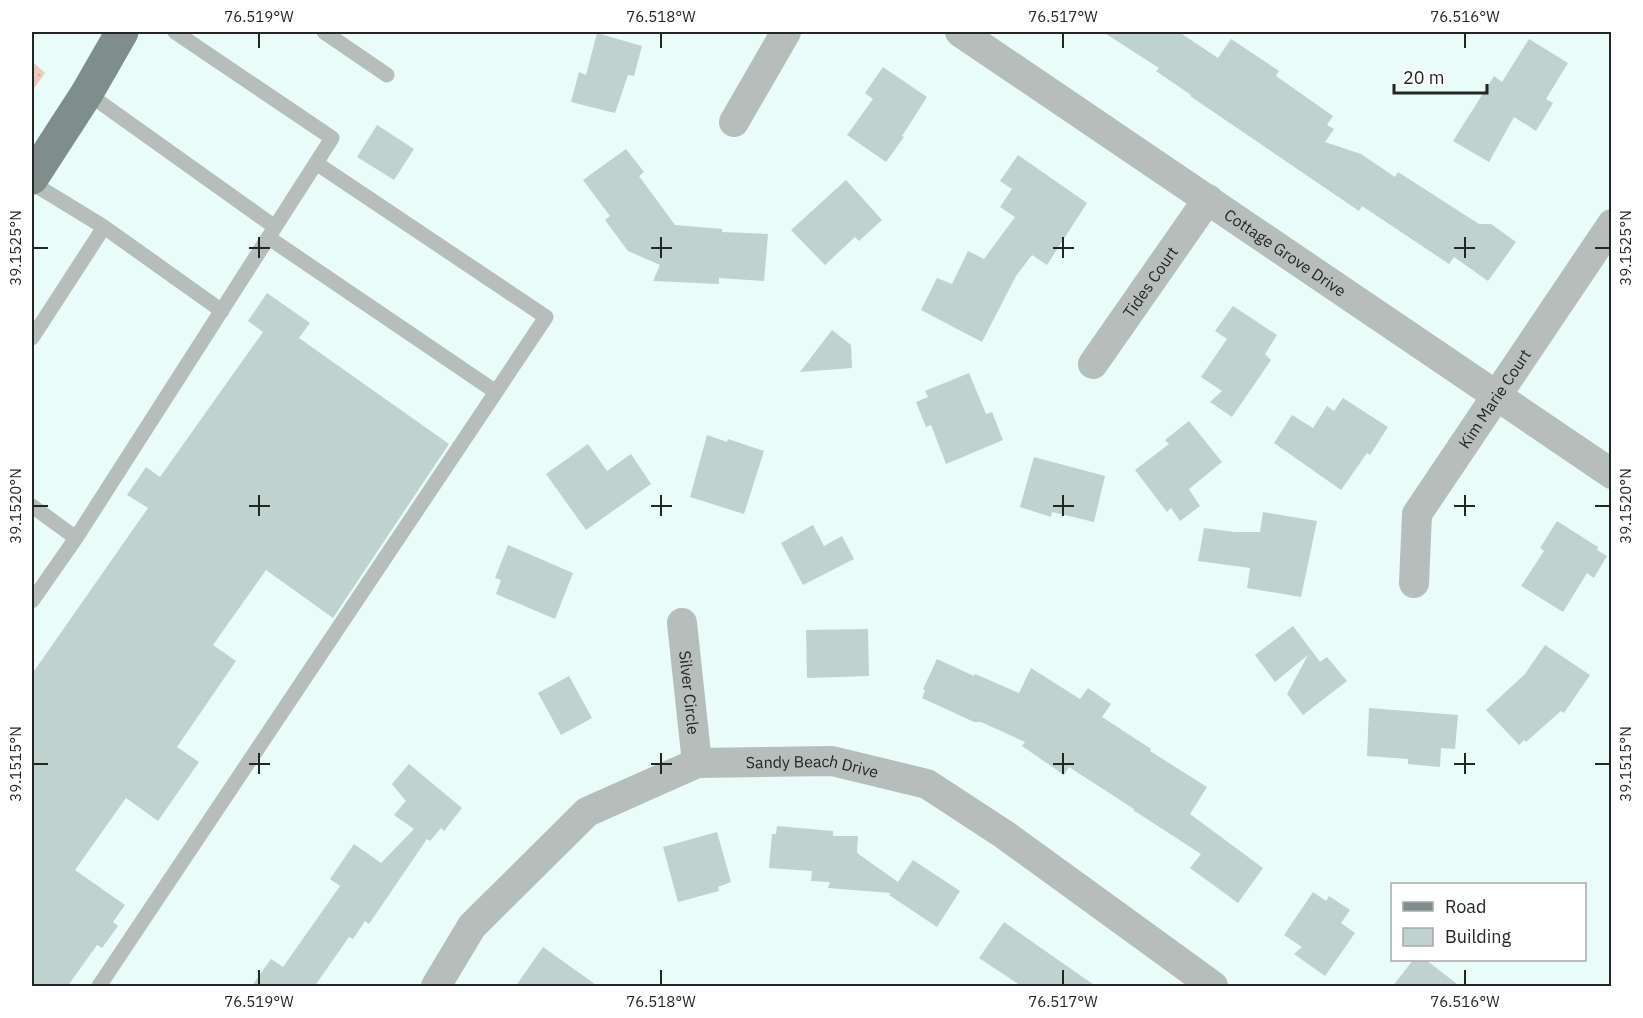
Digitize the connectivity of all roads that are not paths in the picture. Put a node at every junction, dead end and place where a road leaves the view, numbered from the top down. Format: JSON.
{"nodes":[{"id":1,"x":122,"y":32,"type":"edge"},
{"id":2,"x":175,"y":32,"type":"edge"},
{"id":3,"x":324,"y":32,"type":"edge"},
{"id":4,"x":786,"y":32,"type":"edge"},
{"id":5,"x":960,"y":32,"type":"edge"},
{"id":6,"x":387,"y":75,"type":"dead end"},
{"id":7,"x":87,"y":93,"type":"junction"},
{"id":8,"x":734,"y":122,"type":"dead end"},
{"id":9,"x":316,"y":163,"type":"junction"},
{"id":10,"x":32,"y":178,"type":"edge"},
{"id":11,"x":32,"y":183,"type":"edge"},
{"id":12,"x":1208,"y":199,"type":"junction"},
{"id":13,"x":1611,"y":224,"type":"edge"},
{"id":14,"x":104,"y":227,"type":"junction"},
{"id":15,"x":272,"y":233,"type":"junction"},
{"id":16,"x":222,"y":311,"type":"junction"},
{"id":17,"x":32,"y":338,"type":"edge"},
{"id":18,"x":1093,"y":364,"type":"dead end"},
{"id":19,"x":496,"y":392,"type":"junction"},
{"id":20,"x":1496,"y":395,"type":"junction"},
{"id":21,"x":1611,"y":474,"type":"edge"},
{"id":22,"x":32,"y":506,"type":"edge"},
{"id":23,"x":76,"y":538,"type":"junction"},
{"id":24,"x":1414,"y":583,"type":"dead end"},
{"id":25,"x":34,"y":594,"type":"edge"},
{"id":26,"x":682,"y":623,"type":"dead end"},
{"id":27,"x":697,"y":763,"type":"junction"},
{"id":28,"x":99,"y":987,"type":"edge"},
{"id":29,"x":436,"y":987,"type":"edge"},
{"id":30,"x":1213,"y":987,"type":"edge"}],
"edges":[{"from":1,"to":7,"type":"main road"},
{"from":2,"to":9,"type":"lane"},
{"from":3,"to":6,"type":"lane"},
{"from":4,"to":8,"type":"street"},
{"from":5,"to":12,"type":"street","name":"Cottage Grove Drive"},
{"from":7,"to":10,"type":"main road"},
{"from":7,"to":15,"type":"lane"},
{"from":9,"to":15,"type":"lane"},
{"from":9,"to":19,"type":"lane"},
{"from":11,"to":14,"type":"lane"},
{"from":12,"to":18,"type":"street","name":"Tides Court"},
{"from":12,"to":20,"type":"street","name":"Cottage Grove Drive"},
{"from":13,"to":20,"type":"street","name":"Kim Marie Court"},
{"from":14,"to":16,"type":"lane"},
{"from":14,"to":17,"type":"lane"},
{"from":15,"to":16,"type":"lane"},
{"from":15,"to":19,"type":"lane"},
{"from":16,"to":23,"type":"lane"},
{"from":19,"to":28,"type":"lane"},
{"from":20,"to":21,"type":"street","name":"Cottage Grove Drive"},
{"from":20,"to":24,"type":"street","name":"Kim Marie Court"},
{"from":22,"to":23,"type":"lane"},
{"from":23,"to":25,"type":"lane"},
{"from":26,"to":27,"type":"street","name":"Silver Circle"},
{"from":27,"to":29,"type":"street","name":"Sandy Beach Drive"},
{"from":27,"to":30,"type":"street","name":"Sandy Beach Drive"}]}
